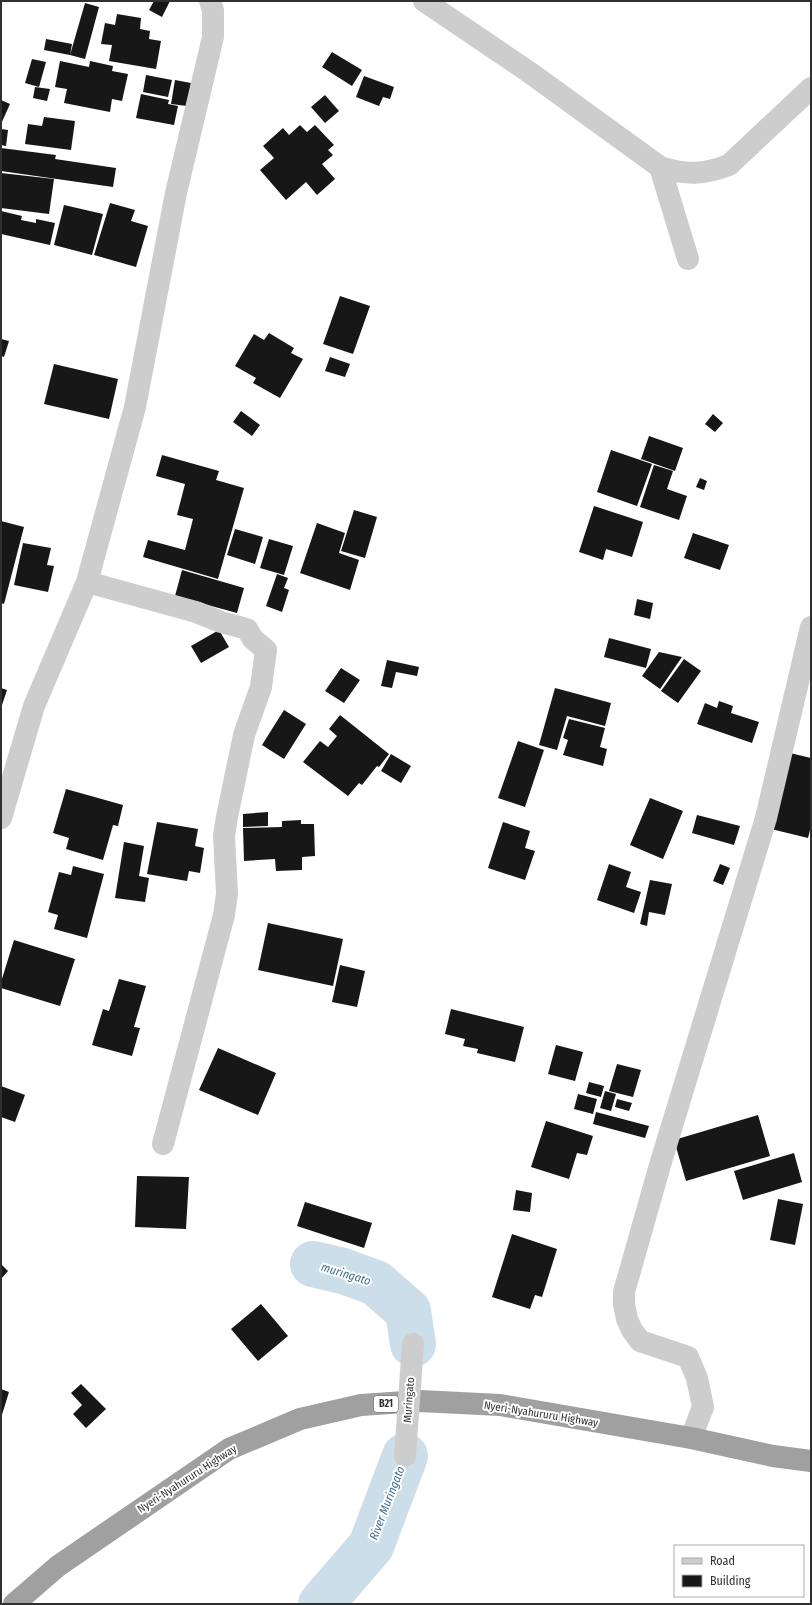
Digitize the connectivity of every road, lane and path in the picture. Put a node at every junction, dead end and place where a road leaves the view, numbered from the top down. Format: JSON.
{"nodes":[{"id":1,"x":210,"y":1,"type":"edge"},
{"id":2,"x":424,"y":1,"type":"edge"},
{"id":3,"x":811,"y":88,"type":"edge"},
{"id":4,"x":660,"y":167,"type":"junction"},
{"id":5,"x":688,"y":259,"type":"dead end"},
{"id":6,"x":87,"y":582,"type":"junction"},
{"id":7,"x":811,"y":626,"type":"edge"},
{"id":8,"x":1,"y":818,"type":"edge"},
{"id":9,"x":164,"y":1144,"type":"dead end"},
{"id":10,"x":413,"y":1344,"type":"dead end"},
{"id":11,"x":691,"y":1438,"type":"junction"},
{"id":12,"x":405,"y":1456,"type":"dead end"},
{"id":13,"x":811,"y":1462,"type":"edge"},
{"id":14,"x":14,"y":1604,"type":"edge"}],
"edges":[{"from":1,"to":6,"type":"street"},
{"from":2,"to":4,"type":"street"},
{"from":3,"to":4,"type":"street"},
{"from":4,"to":5,"type":"street"},
{"from":6,"to":8,"type":"street"},
{"from":6,"to":9,"type":"street"},
{"from":7,"to":11,"type":"street"},
{"from":10,"to":12,"type":"street","name":"Muringato","bridge":true},
{"from":11,"to":13,"type":"highway","name":"Nyeri-Nyahururu Highway","number":"B21"},
{"from":11,"to":14,"type":"highway","name":"Nyeri-Nyahururu Highway","number":"B21"}]}
